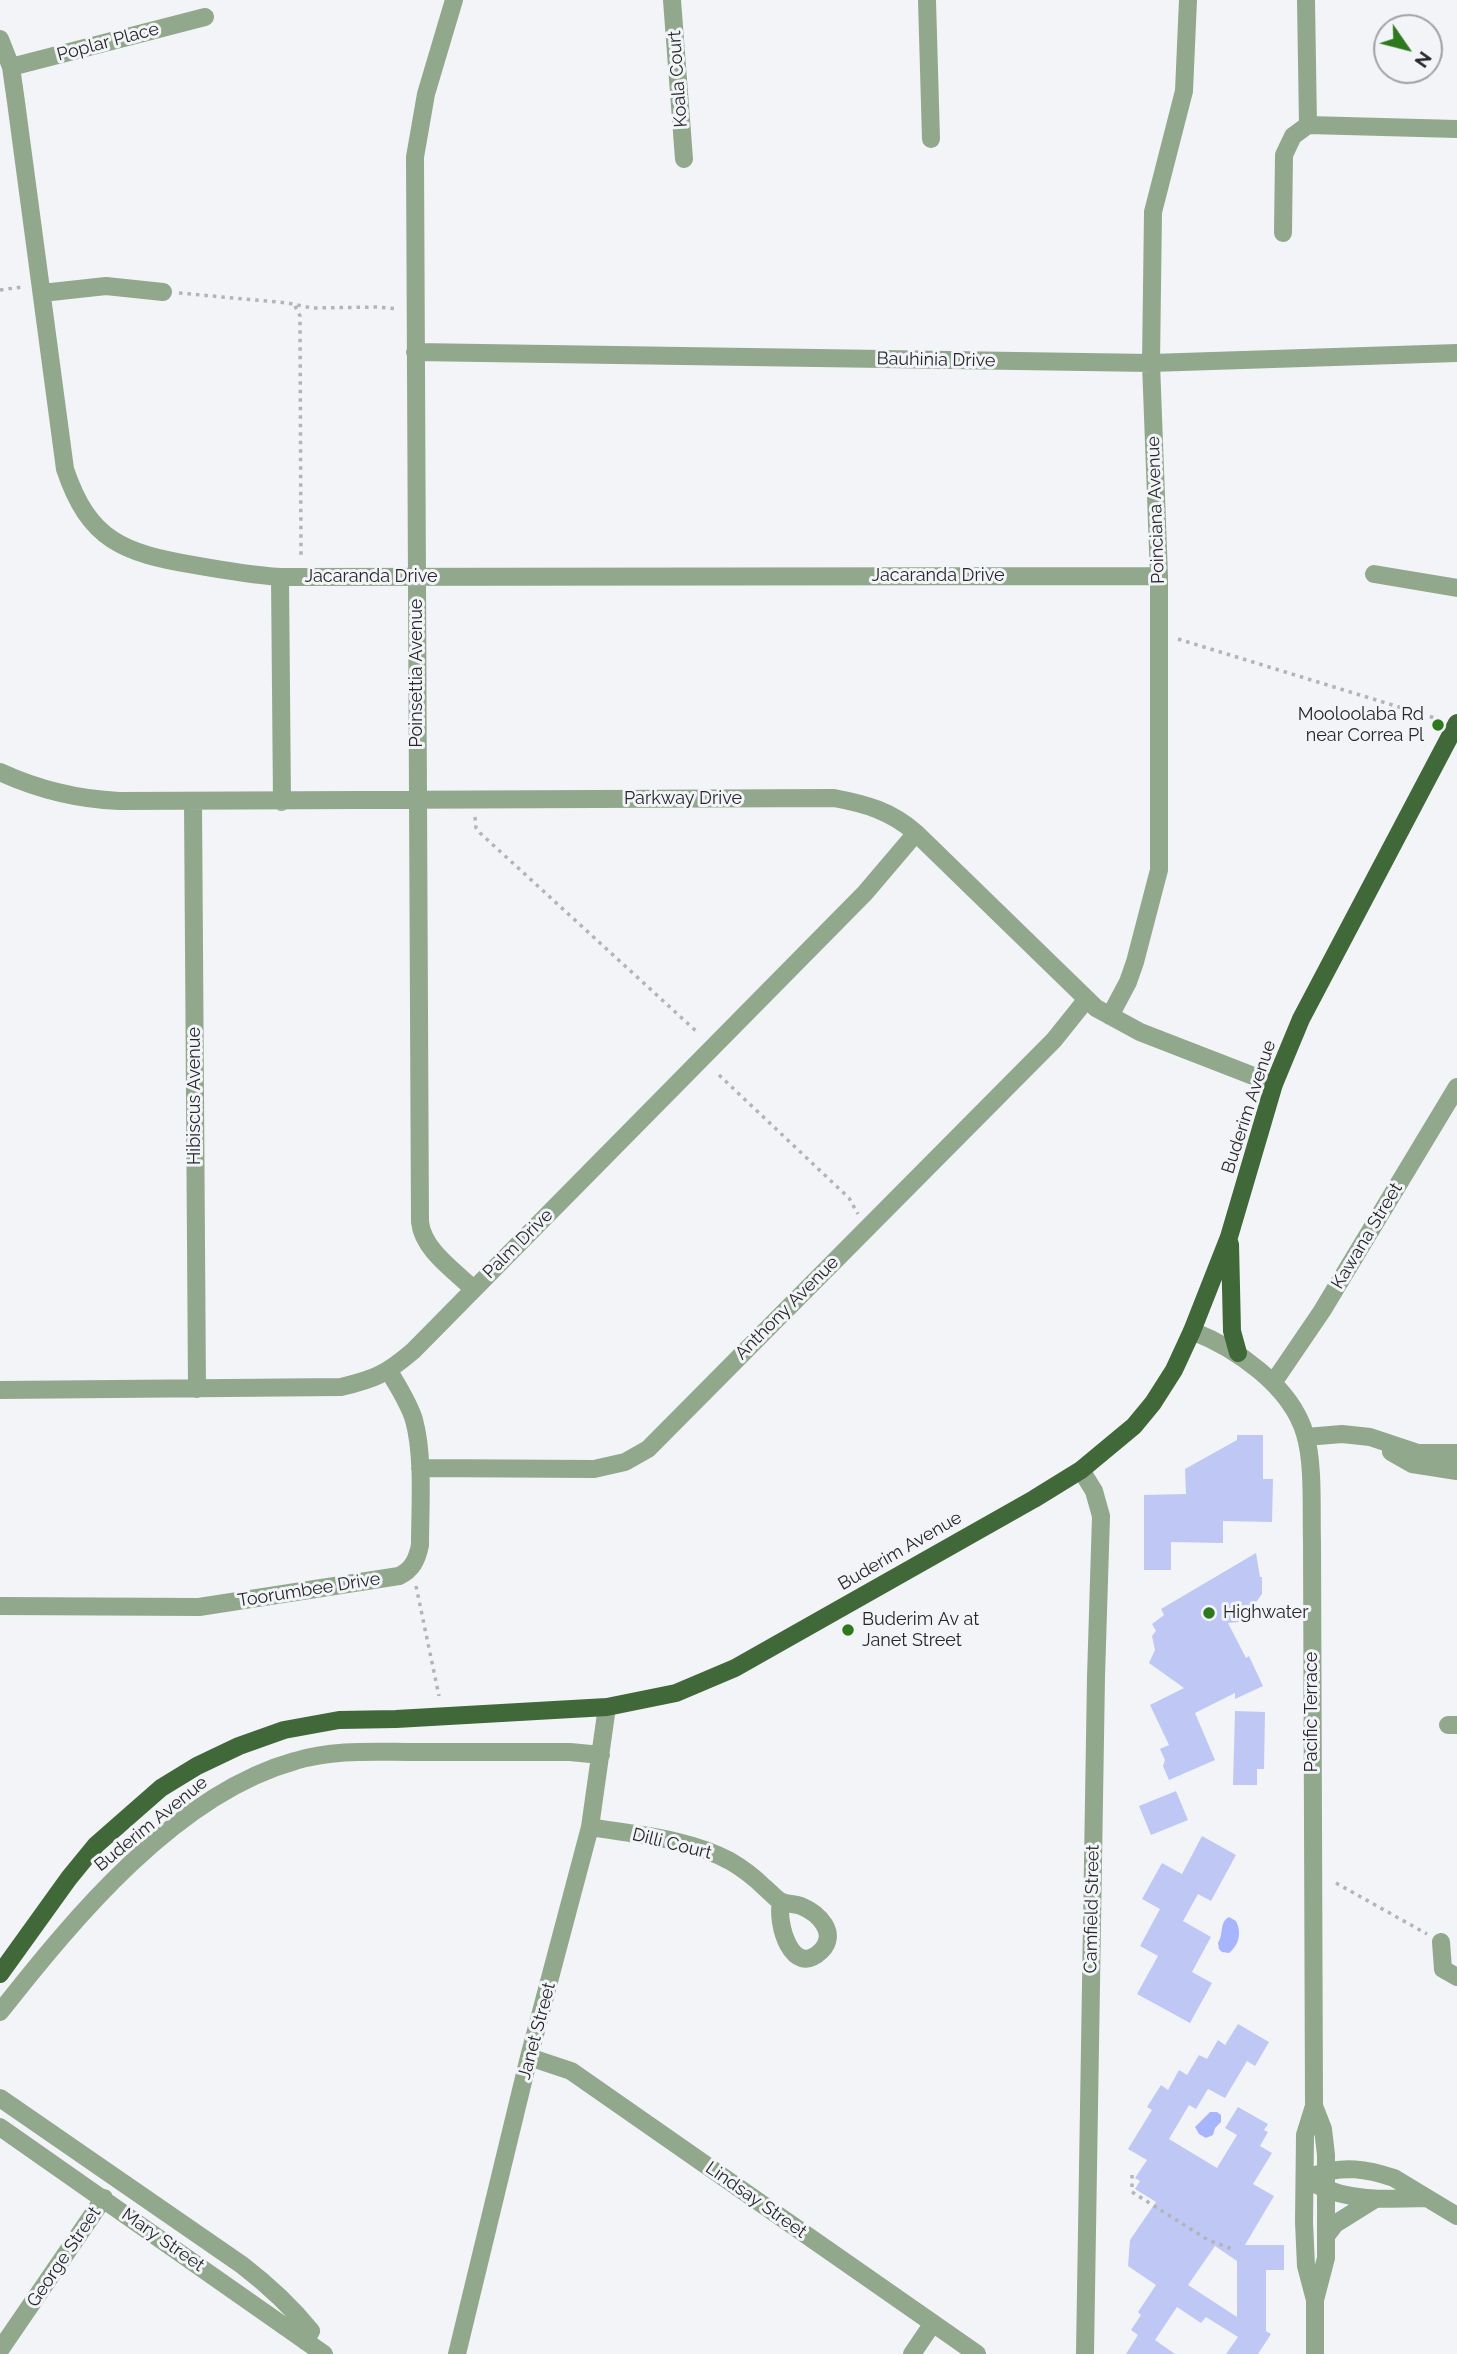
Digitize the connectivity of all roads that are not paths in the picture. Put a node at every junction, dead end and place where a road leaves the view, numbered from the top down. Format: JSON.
{"nodes":[{"id":1,"x":454,"y":0,"type":"edge"},
{"id":2,"x":672,"y":0,"type":"edge"},
{"id":3,"x":927,"y":0,"type":"edge"},
{"id":4,"x":1188,"y":0,"type":"edge"},
{"id":5,"x":1306,"y":0,"type":"edge"},
{"id":6,"x":205,"y":17,"type":"dead end"},
{"id":7,"x":0,"y":39,"type":"edge"},
{"id":8,"x":11,"y":67,"type":"junction"},
{"id":9,"x":1308,"y":125,"type":"junction"},
{"id":10,"x":1457,"y":129,"type":"edge"},
{"id":11,"x":931,"y":139,"type":"dead end"},
{"id":12,"x":684,"y":159,"type":"dead end"},
{"id":13,"x":1283,"y":233,"type":"dead end"},
{"id":14,"x":163,"y":292,"type":"road end"},
{"id":15,"x":42,"y":293,"type":"junction"},
{"id":16,"x":415,"y":352,"type":"junction"},
{"id":17,"x":1457,"y":353,"type":"edge"},
{"id":18,"x":1151,"y":363,"type":"junction"},
{"id":19,"x":1374,"y":574,"type":"dead end"},
{"id":20,"x":1159,"y":576,"type":"junction"},
{"id":21,"x":280,"y":577,"type":"junction"},
{"id":22,"x":416,"y":577,"type":"junction"},
{"id":23,"x":1457,"y":588,"type":"edge"},
{"id":24,"x":1457,"y":724,"type":"edge"},
{"id":25,"x":0,"y":772,"type":"edge"},
{"id":26,"x":418,"y":801,"type":"junction"},
{"id":27,"x":193,"y":802,"type":"junction"},
{"id":28,"x":282,"y":802,"type":"junction"},
{"id":29,"x":916,"y":833,"type":"junction"},
{"id":30,"x":1086,"y":1000,"type":"junction"},
{"id":31,"x":1110,"y":1016,"type":"junction"},
{"id":32,"x":1275,"y":1084,"type":"junction"},
{"id":33,"x":1457,"y":1087,"type":"edge"},
{"id":34,"x":1229,"y":1237,"type":"junction"},
{"id":35,"x":473,"y":1289,"type":"junction"},
{"id":36,"x":1192,"y":1331,"type":"junction"},
{"id":37,"x":1238,"y":1353,"type":"junction"},
{"id":38,"x":389,"y":1371,"type":"junction"},
{"id":39,"x":1273,"y":1383,"type":"junction"},
{"id":40,"x":197,"y":1389,"type":"junction"},
{"id":41,"x":0,"y":1390,"type":"edge"},
{"id":42,"x":1306,"y":1437,"type":"junction"},
{"id":43,"x":1370,"y":1437,"type":"junction"},
{"id":44,"x":1457,"y":1452,"type":"edge"},
{"id":45,"x":420,"y":1468,"type":"junction"},
{"id":46,"x":1081,"y":1470,"type":"junction"},
{"id":47,"x":1457,"y":1471,"type":"edge"},
{"id":48,"x":0,"y":1606,"type":"edge"},
{"id":49,"x":607,"y":1707,"type":"junction"},
{"id":50,"x":601,"y":1755,"type":"junction"},
{"id":51,"x":590,"y":1827,"type":"junction"},
{"id":52,"x":781,"y":1902,"type":"dead end"},
{"id":53,"x":1441,"y":1942,"type":"road end"},
{"id":54,"x":0,"y":1974,"type":"edge"},
{"id":55,"x":1457,"y":1977,"type":"edge"},
{"id":56,"x":0,"y":2012,"type":"edge"},
{"id":57,"x":529,"y":2057,"type":"junction"},
{"id":58,"x":0,"y":2098,"type":"edge"},
{"id":59,"x":1314,"y":2106,"type":"junction"},
{"id":60,"x":0,"y":2127,"type":"edge"},
{"id":61,"x":1324,"y":2135,"type":"junction"},
{"id":62,"x":1358,"y":2168,"type":"junction"},
{"id":63,"x":1305,"y":2179,"type":"junction"},
{"id":64,"x":1326,"y":2181,"type":"junction"},
{"id":65,"x":104,"y":2199,"type":"junction"},
{"id":66,"x":1375,"y":2199,"type":"junction"},
{"id":67,"x":1427,"y":2199,"type":"junction"},
{"id":68,"x":1457,"y":2216,"type":"edge"},
{"id":69,"x":1326,"y":2236,"type":"junction"},
{"id":70,"x":1315,"y":2300,"type":"junction"},
{"id":71,"x":933,"y":2323,"type":"junction"},
{"id":72,"x":305,"y":2341,"type":"junction"},
{"id":73,"x":0,"y":2350,"type":"edge"},
{"id":74,"x":324,"y":2354,"type":"edge"},
{"id":75,"x":457,"y":2354,"type":"edge"},
{"id":76,"x":912,"y":2354,"type":"edge"},
{"id":77,"x":977,"y":2354,"type":"edge"},
{"id":78,"x":1085,"y":2354,"type":"edge"},
{"id":79,"x":1315,"y":2354,"type":"edge"}],
"edges":[{"from":1,"to":16,"type":"street","name":"Poinsettia Avenue"},
{"from":2,"to":12,"type":"street","name":"Koala Court"},
{"from":3,"to":11,"type":"street"},
{"from":4,"to":18,"type":"street","name":"Poinciana Avenue"},
{"from":5,"to":9,"type":"street"},
{"from":6,"to":8,"type":"street","name":"Poplar Place"},
{"from":7,"to":8,"type":"street","name":"Jacaranda Drive"},
{"from":8,"to":15,"type":"street","name":"Jacaranda Drive"},
{"from":9,"to":10,"type":"street"},
{"from":9,"to":13,"type":"street"},
{"from":14,"to":15,"type":"street"},
{"from":15,"to":21,"type":"street","name":"Jacaranda Drive"},
{"from":16,"to":18,"type":"street","name":"Bauhinia Drive"},
{"from":16,"to":22,"type":"street","name":"Poinsettia Avenue"},
{"from":17,"to":18,"type":"street","name":"Bauhinia Drive"},
{"from":18,"to":20,"type":"street","name":"Poinciana Avenue"},
{"from":19,"to":23,"type":"street"},
{"from":20,"to":22,"type":"street","name":"Jacaranda Drive"},
{"from":20,"to":31,"type":"street","name":"Poinciana Avenue"},
{"from":21,"to":22,"type":"street","name":"Jacaranda Drive"},
{"from":21,"to":28,"type":"street"},
{"from":22,"to":26,"type":"street","name":"Poinsettia Avenue"},
{"from":24,"to":32,"type":"main road","name":"Buderim Avenue"},
{"from":25,"to":27,"type":"street","name":"Parkway Drive"},
{"from":26,"to":28,"type":"street","name":"Parkway Drive"},
{"from":26,"to":29,"type":"street","name":"Parkway Drive"},
{"from":26,"to":35,"type":"street","name":"Poinsettia Avenue"},
{"from":27,"to":28,"type":"street","name":"Parkway Drive"},
{"from":27,"to":40,"type":"street","name":"Hibiscus Avenue"},
{"from":29,"to":30,"type":"street","name":"Parkway Drive"},
{"from":29,"to":35,"type":"street","name":"Palm Drive"},
{"from":30,"to":31,"type":"street","name":"Parkway Drive"},
{"from":30,"to":45,"type":"street","name":"Anthony Avenue"},
{"from":31,"to":32,"type":"street","name":"Parkway Drive"},
{"from":32,"to":34,"type":"main road","name":"Buderim Avenue"},
{"from":33,"to":39,"type":"street","name":"Kawana Street"},
{"from":34,"to":36,"type":"main road","name":"Buderim Avenue"},
{"from":34,"to":37,"type":"main road"},
{"from":35,"to":38,"type":"street","name":"Palm Drive"},
{"from":36,"to":37,"type":"street","name":"Pacific Terrace"},
{"from":36,"to":46,"type":"main road","name":"Buderim Avenue"},
{"from":37,"to":39,"type":"street","name":"Pacific Terrace"},
{"from":38,"to":40,"type":"street","name":"Palm Drive"},
{"from":38,"to":45,"type":"street"},
{"from":39,"to":42,"type":"street","name":"Pacific Terrace"},
{"from":40,"to":41,"type":"street","name":"Palm Drive"},
{"from":42,"to":43,"type":"street"},
{"from":42,"to":59,"type":"street","name":"Pacific Terrace"},
{"from":43,"to":44,"type":"street"},
{"from":43,"to":47,"type":"street"},
{"from":45,"to":48,"type":"street","name":"Toorumbee Drive"},
{"from":46,"to":49,"type":"main road","name":"Buderim Avenue"},
{"from":46,"to":78,"type":"street","name":"Camfield Street"},
{"from":49,"to":50,"type":"street","name":"Janet Street"},
{"from":49,"to":54,"type":"main road","name":"Buderim Avenue"},
{"from":50,"to":51,"type":"street","name":"Janet Street"},
{"from":50,"to":56,"type":"street","name":"Buderim Avenue"},
{"from":51,"to":52,"type":"street","name":"Dilli Court"},
{"from":51,"to":57,"type":"street","name":"Janet Street"},
{"from":53,"to":55,"type":"street"},
{"from":57,"to":71,"type":"street","name":"Lindsay Street"},
{"from":57,"to":75,"type":"street","name":"Janet Street"},
{"from":58,"to":72,"type":"street"},
{"from":59,"to":61,"type":"street","name":"Pacific Terrace"},
{"from":59,"to":63,"type":"street","name":"Pacific Terrace"},
{"from":60,"to":65,"type":"street","name":"Mary Street"},
{"from":61,"to":62,"type":"street"},
{"from":61,"to":64,"type":"street","name":"Pacific Terrace"},
{"from":62,"to":64,"type":"street"},
{"from":62,"to":67,"type":"street"},
{"from":63,"to":64,"type":"street"},
{"from":63,"to":70,"type":"street","name":"Pacific Terrace"},
{"from":64,"to":66,"type":"street"},
{"from":64,"to":69,"type":"street","name":"Pacific Terrace"},
{"from":65,"to":72,"type":"street","name":"Mary Street"},
{"from":65,"to":73,"type":"street","name":"George Street"},
{"from":66,"to":67,"type":"street"},
{"from":66,"to":69,"type":"street"},
{"from":67,"to":68,"type":"street"},
{"from":69,"to":70,"type":"street","name":"Pacific Terrace"},
{"from":70,"to":79,"type":"street","name":"Pacific Terrace"},
{"from":71,"to":76,"type":"street"},
{"from":71,"to":77,"type":"street","name":"Lindsay Street"},
{"from":72,"to":74,"type":"street","name":"Mary Street"}]}
